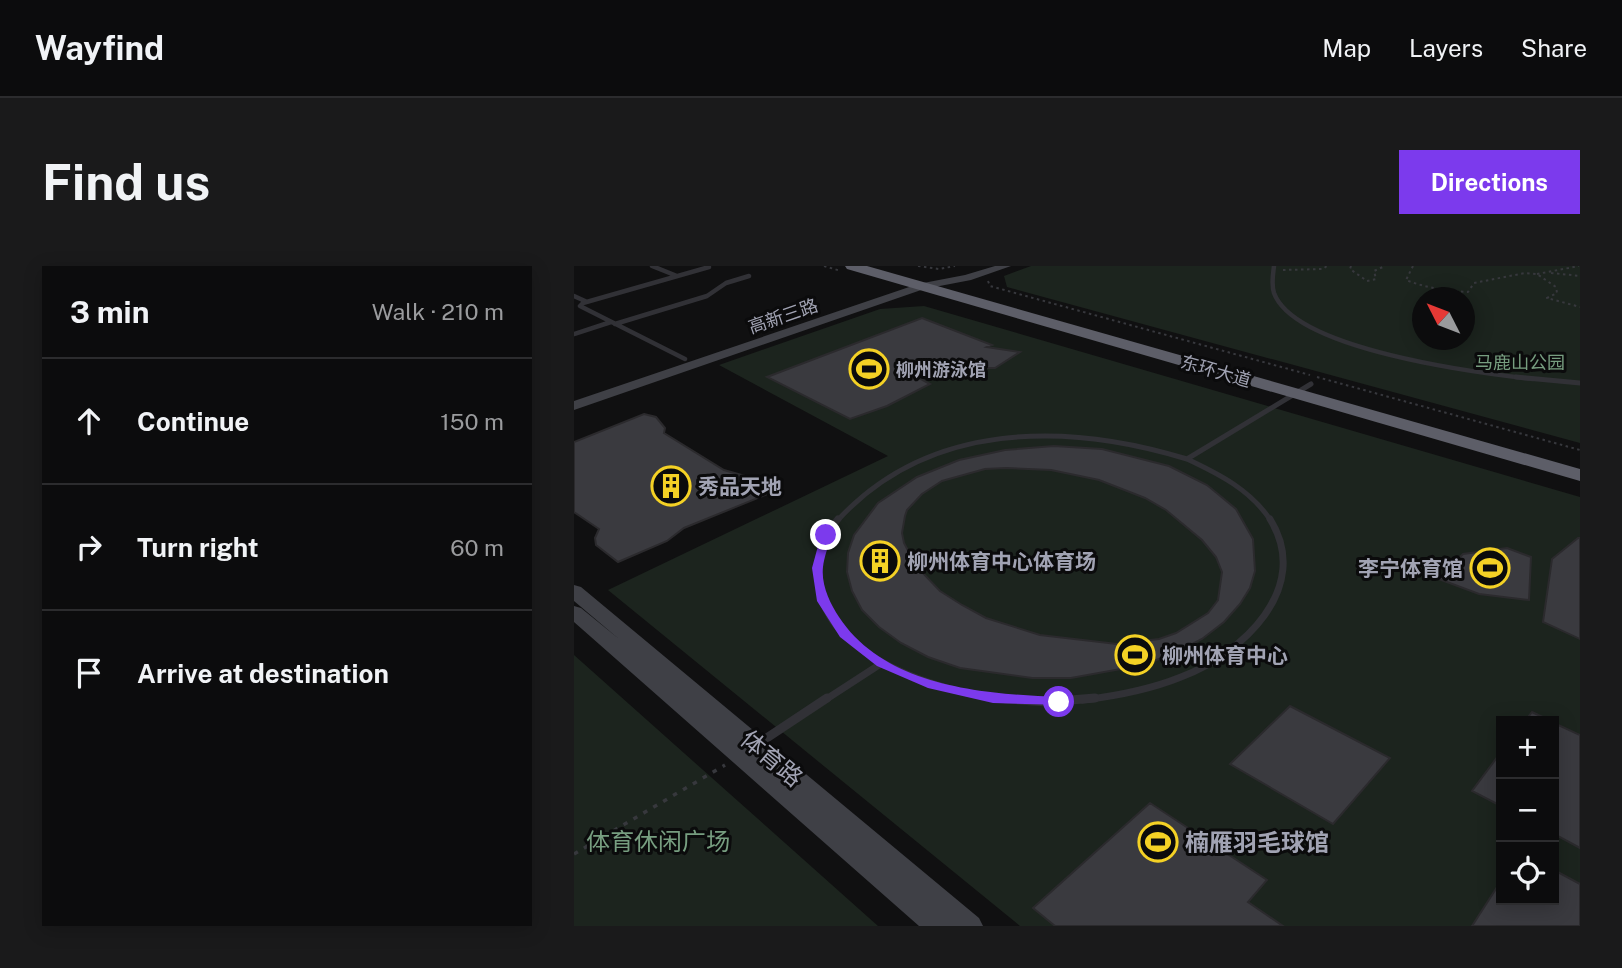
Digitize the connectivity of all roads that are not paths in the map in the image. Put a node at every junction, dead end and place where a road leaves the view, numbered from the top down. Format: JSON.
{"nodes":[{"id":1,"x":652,"y":266,"type":"edge"},
{"id":2,"x":852,"y":266,"type":"edge"},
{"id":3,"x":890,"y":266,"type":"edge"},
{"id":4,"x":978,"y":266,"type":"edge"},
{"id":5,"x":1006,"y":266,"type":"edge"},
{"id":6,"x":709,"y":267,"type":"edge"},
{"id":7,"x":1273,"y":269,"type":"edge"},
{"id":8,"x":677,"y":276,"type":"junction"},
{"id":9,"x":749,"y":276,"type":"dead end"},
{"id":10,"x":934,"y":279,"type":"edge"},
{"id":11,"x":574,"y":296,"type":"edge"},
{"id":12,"x":582,"y":305,"type":"junction"},
{"id":13,"x":574,"y":308,"type":"edge"},
{"id":14,"x":613,"y":323,"type":"junction"},
{"id":15,"x":574,"y":334,"type":"edge"},
{"id":16,"x":685,"y":359,"type":"junction"},
{"id":17,"x":1580,"y":383,"type":"edge"},
{"id":18,"x":1311,"y":384,"type":"junction"},
{"id":19,"x":1294,"y":394,"type":"junction"},
{"id":20,"x":574,"y":397,"type":"edge"},
{"id":21,"x":574,"y":406,"type":"edge"},
{"id":22,"x":1187,"y":458,"type":"junction"},
{"id":23,"x":1580,"y":459,"type":"edge"},
{"id":24,"x":1580,"y":475,"type":"edge"},
{"id":25,"x":574,"y":591,"type":"edge"},
{"id":26,"x":574,"y":612,"type":"edge"},
{"id":27,"x":882,"y":663,"type":"junction"},
{"id":28,"x":749,"y":750,"type":"junction"},
{"id":29,"x":938,"y":926,"type":"edge"},
{"id":30,"x":969,"y":926,"type":"edge"}],
"edges":[{"from":1,"to":8,"type":"lane"},
{"from":2,"to":10,"type":"highway","name":"东环大道"},
{"from":3,"to":10,"type":"highway","name":"东环大道"},
{"from":4,"to":10,"type":"main road","name":"高新三路"},
{"from":5,"to":10,"type":"main road","name":"高新三路"},
{"from":6,"to":8,"type":"lane"},
{"from":7,"to":17,"type":"lane"},
{"from":8,"to":12,"type":"lane"},
{"from":9,"to":14,"type":"lane"},
{"from":10,"to":16,"type":"main road","name":"高新三路"},
{"from":10,"to":18,"type":"highway","name":"东环大道"},
{"from":10,"to":19,"type":"highway","name":"东环大道"},
{"from":10,"to":21,"type":"main road","name":"高新三路"},
{"from":11,"to":12,"type":"lane"},
{"from":12,"to":13,"type":"lane"},
{"from":12,"to":14,"type":"lane"},
{"from":14,"to":15,"type":"lane"},
{"from":14,"to":16,"type":"lane"},
{"from":16,"to":20,"type":"main road","name":"高新三路"},
{"from":18,"to":19,"type":"lane"},
{"from":18,"to":23,"type":"highway","name":"东环大道"},
{"from":19,"to":22,"type":"lane"},
{"from":19,"to":24,"type":"highway","name":"东环大道"},
{"from":22,"to":27,"type":"lane"},
{"from":22,"to":27,"type":"lane"},
{"from":25,"to":28,"type":"main road","name":"体育路"},
{"from":26,"to":28,"type":"main road","name":"体育路"},
{"from":27,"to":28,"type":"lane"},
{"from":28,"to":29,"type":"main road","name":"体育路"},
{"from":28,"to":30,"type":"main road","name":"体育路"}]}
